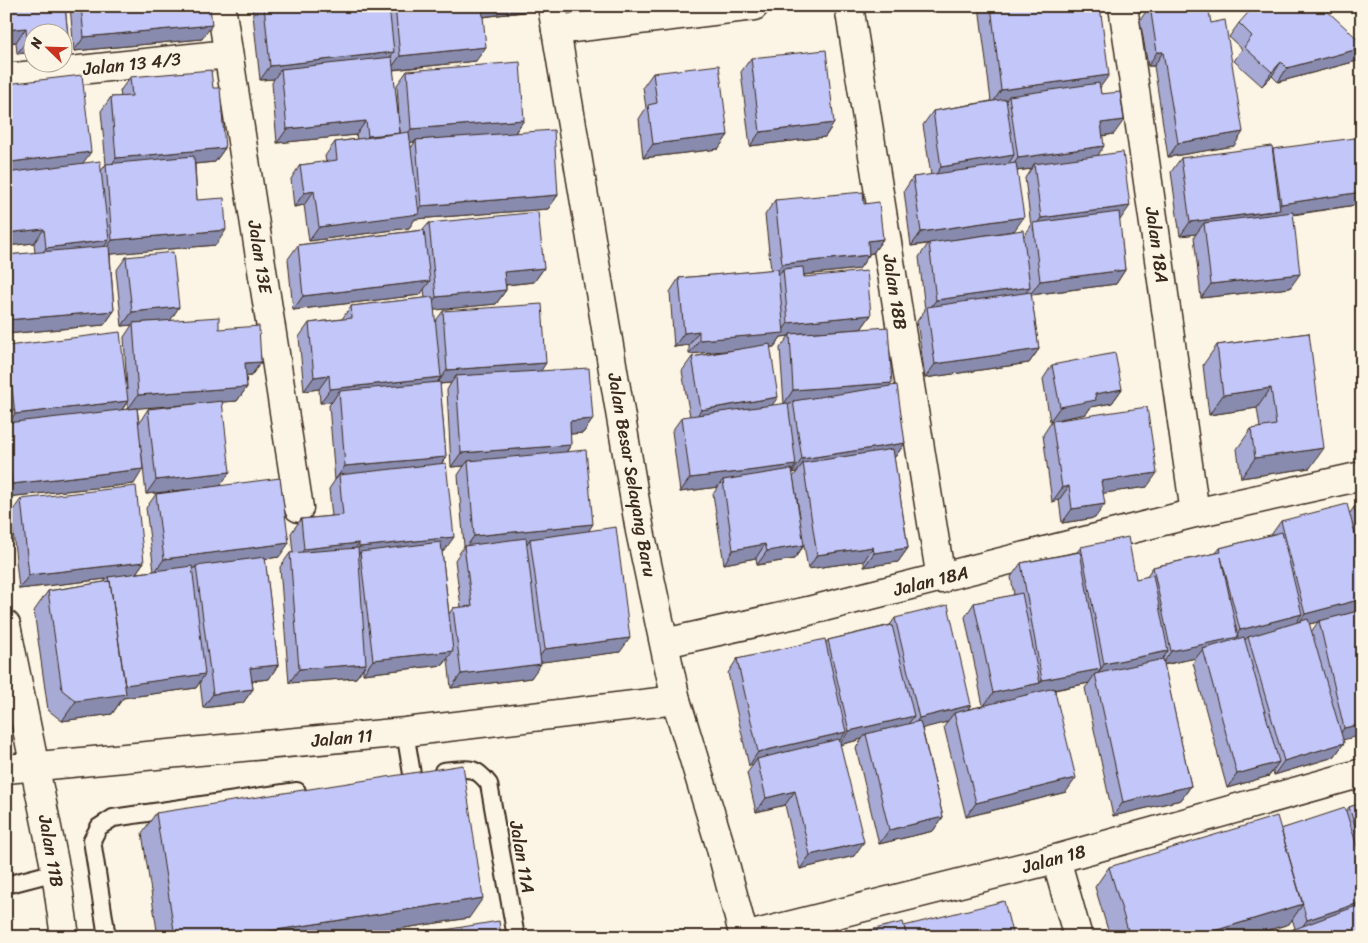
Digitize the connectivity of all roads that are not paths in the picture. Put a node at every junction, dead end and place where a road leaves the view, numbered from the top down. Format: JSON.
{"nodes":[{"id":1,"x":222,"y":6,"type":"edge"},
{"id":2,"x":754,"y":6,"type":"edge"},
{"id":3,"x":849,"y":6,"type":"edge"},
{"id":4,"x":1123,"y":6,"type":"edge"},
{"id":5,"x":554,"y":18,"type":"edge"},
{"id":6,"x":228,"y":54,"type":"junction"},
{"id":7,"x":6,"y":78,"type":"edge"},
{"id":8,"x":1362,"y":476,"type":"edge"},
{"id":9,"x":299,"y":508,"type":"dead end"},
{"id":10,"x":1195,"y":514,"type":"junction"},
{"id":11,"x":941,"y":579,"type":"junction"},
{"id":12,"x":6,"y":625,"type":"edge"},
{"id":13,"x":665,"y":643,"type":"junction"},
{"id":14,"x":676,"y":700,"type":"junction"},
{"id":15,"x":405,"y":732,"type":"junction"},
{"id":16,"x":35,"y":766,"type":"junction"},
{"id":17,"x":6,"y":769,"type":"edge"},
{"id":18,"x":1362,"y":773,"type":"edge"},
{"id":19,"x":412,"y":774,"type":"junction"},
{"id":20,"x":393,"y":777,"type":"edge"},
{"id":21,"x":316,"y":788,"type":"edge"},
{"id":22,"x":1056,"y":859,"type":"junction"},
{"id":23,"x":56,"y":872,"type":"junction"},
{"id":24,"x":6,"y":885,"type":"edge"},
{"id":25,"x":496,"y":927,"type":"edge"},
{"id":26,"x":515,"y":930,"type":"edge"},
{"id":27,"x":65,"y":937,"type":"edge"},
{"id":28,"x":107,"y":937,"type":"edge"},
{"id":29,"x":744,"y":937,"type":"edge"},
{"id":30,"x":1078,"y":937,"type":"edge"}],
"edges":[{"from":1,"to":6,"type":"street","name":"Jalan 13E"},
{"from":2,"to":5,"type":"street"},
{"from":3,"to":11,"type":"street","name":"Jalan 18B"},
{"from":4,"to":10,"type":"street","name":"Jalan 18A"},
{"from":5,"to":13,"type":"street","name":"Jalan Besar Selayang Baru"},
{"from":6,"to":7,"type":"street","name":"Jalan 13 4/3"},
{"from":6,"to":9,"type":"street","name":"Jalan 13E"},
{"from":8,"to":10,"type":"street","name":"Jalan 18A"},
{"from":10,"to":11,"type":"street","name":"Jalan 18A"},
{"from":11,"to":13,"type":"street","name":"Jalan 18A"},
{"from":12,"to":16,"type":"street","name":"Jalan 11B"},
{"from":13,"to":14,"type":"street","name":"Jalan Besar Selayang Baru"},
{"from":14,"to":15,"type":"street","name":"Jalan 11"},
{"from":14,"to":29,"type":"street","name":"Jalan Besar Selayang Baru"},
{"from":15,"to":16,"type":"street","name":"Jalan 11"},
{"from":15,"to":19,"type":"lane"},
{"from":16,"to":17,"type":"street","name":"Jalan 11"},
{"from":16,"to":23,"type":"street","name":"Jalan 11B"},
{"from":18,"to":22,"type":"street","name":"Jalan 18"},
{"from":19,"to":20,"type":"lane"},
{"from":19,"to":26,"type":"lane","name":"Jalan 11A"},
{"from":21,"to":28,"type":"lane"},
{"from":22,"to":29,"type":"street","name":"Jalan 18"},
{"from":22,"to":30,"type":"street"},
{"from":23,"to":24,"type":"lane"},
{"from":23,"to":27,"type":"street","name":"Jalan 11B"},
{"from":25,"to":26,"type":"lane"}]}
